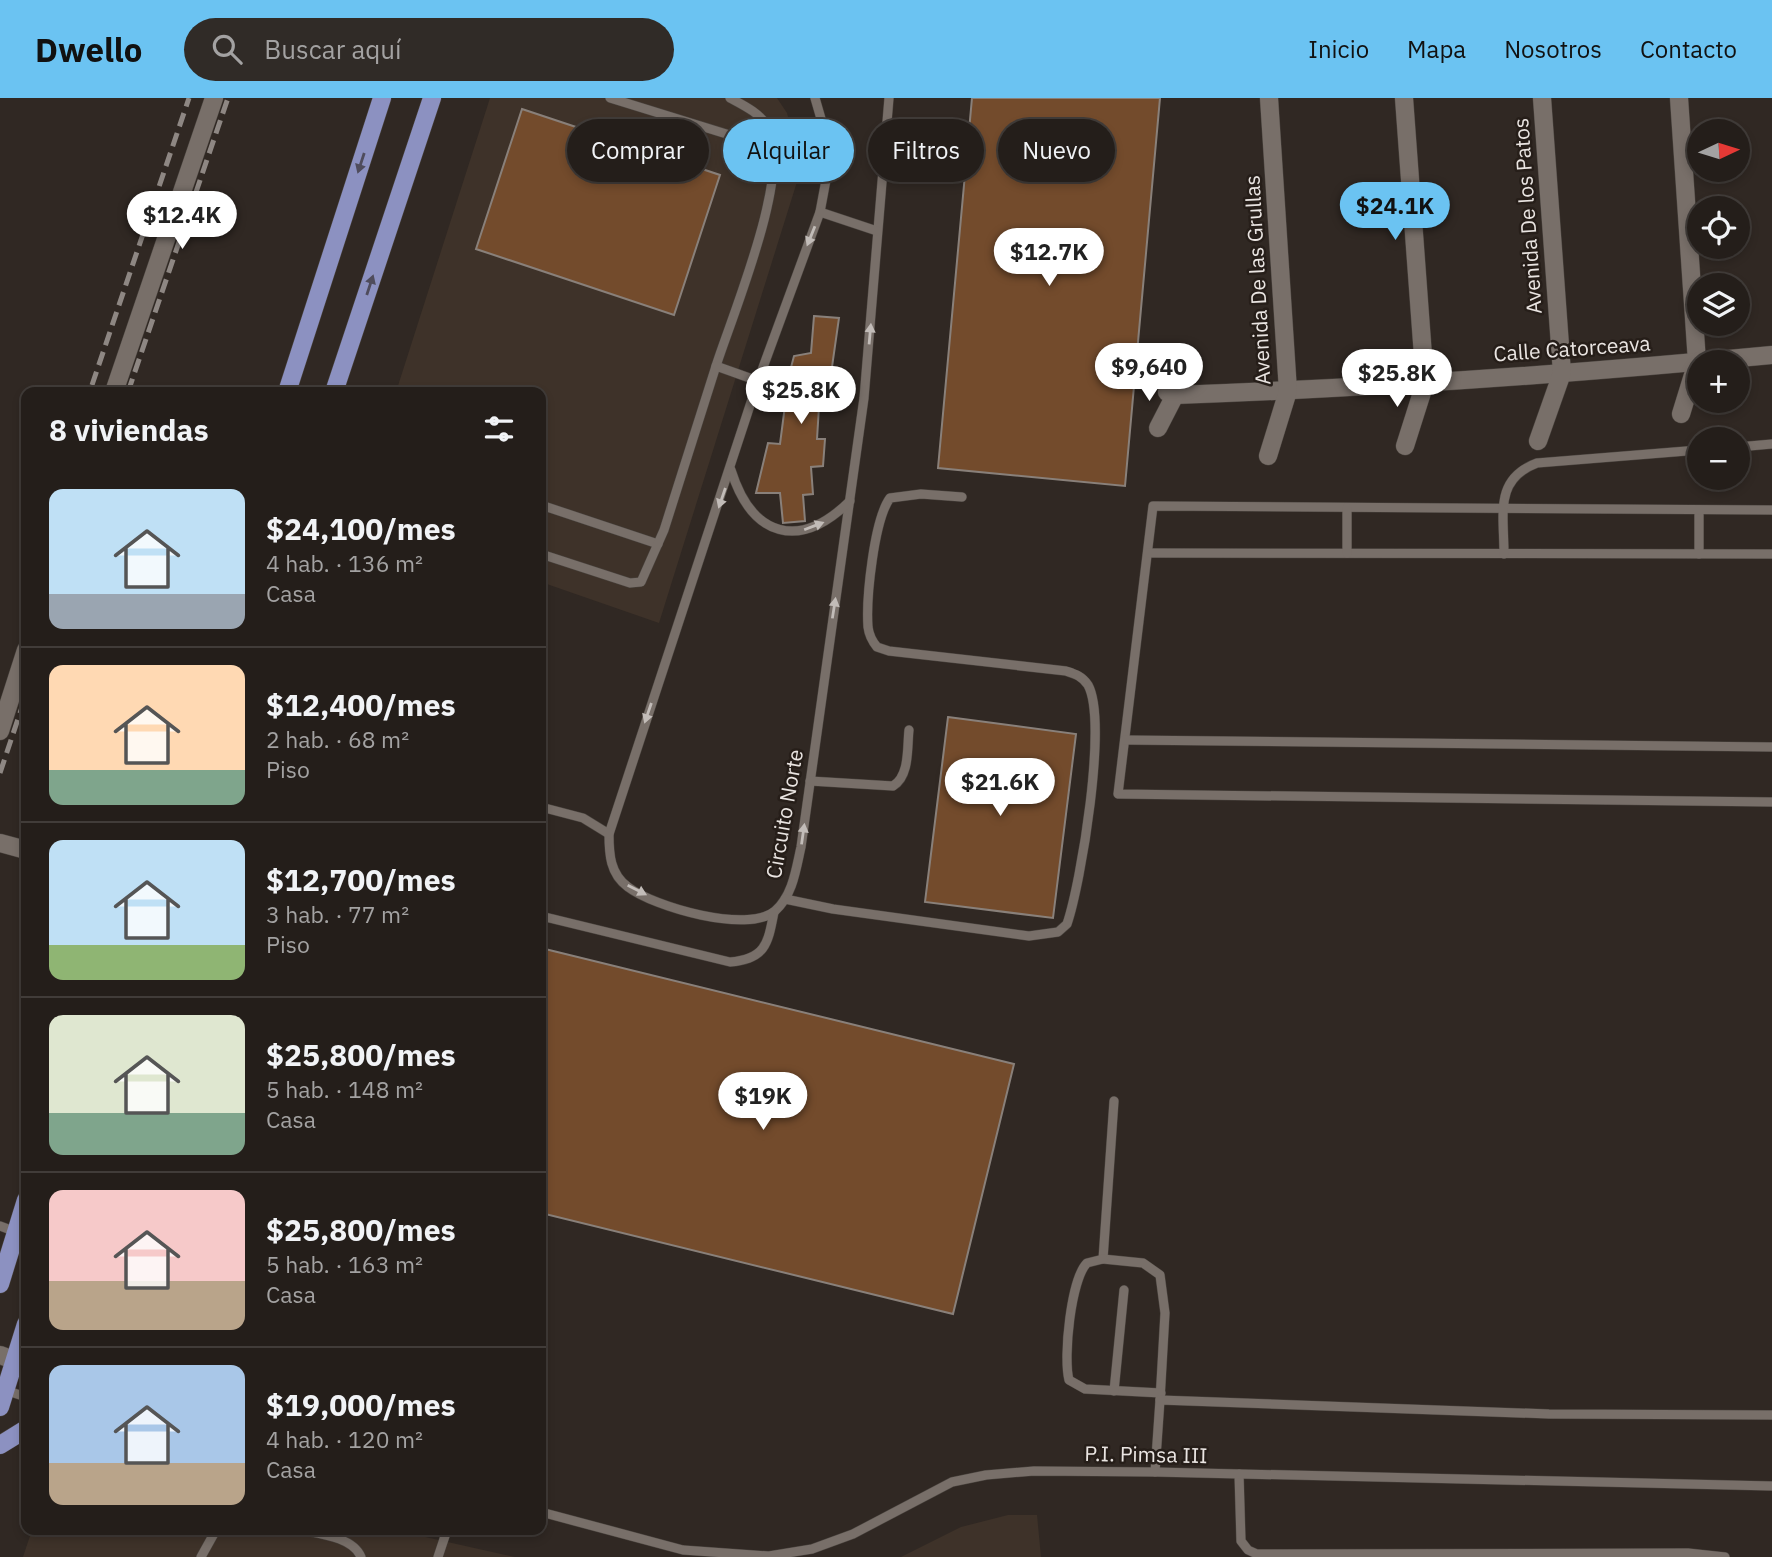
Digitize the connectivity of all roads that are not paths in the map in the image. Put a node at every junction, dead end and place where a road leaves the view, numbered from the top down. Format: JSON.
{"nodes":[{"id":1,"x":214,"y":98,"type":"edge"},
{"id":2,"x":382,"y":98,"type":"edge"},
{"id":3,"x":432,"y":98,"type":"edge"},
{"id":4,"x":610,"y":98,"type":"edge"},
{"id":5,"x":730,"y":98,"type":"edge"},
{"id":6,"x":815,"y":98,"type":"edge"},
{"id":7,"x":889,"y":98,"type":"edge"},
{"id":8,"x":1269,"y":98,"type":"edge"},
{"id":9,"x":1404,"y":98,"type":"edge"},
{"id":10,"x":1542,"y":98,"type":"edge"},
{"id":11,"x":1679,"y":98,"type":"edge"},
{"id":12,"x":761,"y":119,"type":"edge"},
{"id":13,"x":723,"y":133,"type":"edge"},
{"id":14,"x":773,"y":182,"type":"edge"},
{"id":15,"x":820,"y":212,"type":"junction"},
{"id":16,"x":877,"y":231,"type":"junction"},
{"id":17,"x":1696,"y":350,"type":"edge"},
{"id":18,"x":1772,"y":355,"type":"edge"},
{"id":19,"x":1750,"y":357,"type":"edge"},
{"id":20,"x":1687,"y":363,"type":"edge"},
{"id":21,"x":716,"y":366,"type":"junction"},
{"id":22,"x":1562,"y":373,"type":"junction"},
{"id":23,"x":758,"y":381,"type":"junction"},
{"id":24,"x":1425,"y":383,"type":"junction"},
{"id":25,"x":116,"y":387,"type":"edge"},
{"id":26,"x":289,"y":387,"type":"edge"},
{"id":27,"x":336,"y":387,"type":"edge"},
{"id":28,"x":1288,"y":391,"type":"junction"},
{"id":29,"x":1687,"y":394,"type":"edge"},
{"id":30,"x":1681,"y":414,"type":"dead end"},
{"id":31,"x":1158,"y":428,"type":"dead end"},
{"id":32,"x":1538,"y":441,"type":"dead end"},
{"id":33,"x":1772,"y":444,"type":"edge"},
{"id":34,"x":1405,"y":446,"type":"dead end"},
{"id":35,"x":1750,"y":446,"type":"edge"},
{"id":36,"x":1687,"y":451,"type":"edge"},
{"id":37,"x":1268,"y":456,"type":"dead end"},
{"id":38,"x":731,"y":470,"type":"junction"},
{"id":39,"x":962,"y":497,"type":"dead end"},
{"id":40,"x":850,"y":501,"type":"junction"},
{"id":41,"x":546,"y":507,"type":"edge"},
{"id":42,"x":1347,"y":508,"type":"junction"},
{"id":43,"x":1504,"y":509,"type":"junction"},
{"id":44,"x":1699,"y":510,"type":"junction"},
{"id":45,"x":1772,"y":510,"type":"edge"},
{"id":46,"x":658,"y":544,"type":"junction"},
{"id":47,"x":1147,"y":553,"type":"junction"},
{"id":48,"x":1346,"y":553,"type":"junction"},
{"id":49,"x":1504,"y":554,"type":"junction"},
{"id":50,"x":1699,"y":554,"type":"junction"},
{"id":51,"x":1772,"y":554,"type":"edge"},
{"id":52,"x":546,"y":556,"type":"edge"},
{"id":53,"x":21,"y":666,"type":"edge"},
{"id":54,"x":909,"y":730,"type":"dead end"},
{"id":55,"x":0,"y":732,"type":"edge"},
{"id":56,"x":1125,"y":740,"type":"junction"},
{"id":57,"x":1772,"y":747,"type":"edge"},
{"id":58,"x":810,"y":781,"type":"junction"},
{"id":59,"x":1772,"y":802,"type":"edge"},
{"id":60,"x":546,"y":808,"type":"edge"},
{"id":61,"x":609,"y":834,"type":"junction"},
{"id":62,"x":0,"y":843,"type":"edge"},
{"id":63,"x":21,"y":849,"type":"edge"},
{"id":64,"x":785,"y":899,"type":"junction"},
{"id":65,"x":774,"y":912,"type":"junction"},
{"id":66,"x":546,"y":917,"type":"edge"},
{"id":67,"x":1114,"y":1101,"type":"dead end"},
{"id":68,"x":21,"y":1208,"type":"edge"},
{"id":69,"x":8,"y":1229,"type":"edge"},
{"id":70,"x":1103,"y":1259,"type":"junction"},
{"id":71,"x":2,"y":1273,"type":"edge"},
{"id":72,"x":1124,"y":1290,"type":"dead end"},
{"id":73,"x":21,"y":1339,"type":"edge"},
{"id":74,"x":14,"y":1360,"type":"edge"},
{"id":75,"x":1114,"y":1391,"type":"junction"},
{"id":76,"x":2,"y":1395,"type":"edge"},
{"id":77,"x":1161,"y":1396,"type":"junction"},
{"id":78,"x":21,"y":1397,"type":"edge"},
{"id":79,"x":1772,"y":1415,"type":"edge"},
{"id":80,"x":21,"y":1432,"type":"edge"},
{"id":81,"x":0,"y":1445,"type":"edge"},
{"id":82,"x":1155,"y":1472,"type":"junction"},
{"id":83,"x":1238,"y":1474,"type":"junction"},
{"id":84,"x":1772,"y":1486,"type":"edge"},
{"id":85,"x":546,"y":1514,"type":"edge"},
{"id":86,"x":213,"y":1535,"type":"edge"},
{"id":87,"x":320,"y":1535,"type":"edge"},
{"id":88,"x":445,"y":1535,"type":"edge"},
{"id":89,"x":201,"y":1557,"type":"edge"},
{"id":90,"x":361,"y":1557,"type":"edge"},
{"id":91,"x":438,"y":1557,"type":"edge"},
{"id":92,"x":1725,"y":1557,"type":"edge"}],
"edges":[{"from":1,"to":25,"type":"street"},
{"from":2,"to":26,"type":"main road","one_way":true},
{"from":27,"to":3,"type":"main road","one_way":true},
{"from":4,"to":13,"type":"lane"},
{"from":5,"to":12,"type":"lane"},
{"from":6,"to":15,"type":"lane"},
{"from":7,"to":16,"type":"lane","name":"Circuito Norte"},
{"from":8,"to":28,"type":"street","name":"Avenida De las Grullas"},
{"from":9,"to":24,"type":"street"},
{"from":10,"to":22,"type":"street","name":"Avenida De los Patos"},
{"from":11,"to":17,"type":"street"},
{"from":14,"to":21,"type":"lane"},
{"from":15,"to":16,"type":"lane"},
{"from":15,"to":23,"type":"lane","one_way":true},
{"from":40,"to":16,"type":"lane","name":"Circuito Norte","one_way":true},
{"from":18,"to":19,"type":"street","name":"Calle Catorceava"},
{"from":20,"to":22,"type":"street","name":"Calle Catorceava"},
{"from":21,"to":23,"type":"lane"},
{"from":21,"to":46,"type":"lane"},
{"from":22,"to":24,"type":"street","name":"Calle Catorceava"},
{"from":22,"to":32,"type":"street"},
{"from":23,"to":38,"type":"lane"},
{"from":24,"to":28,"type":"street","name":"Calle Catorceava"},
{"from":24,"to":34,"type":"street"},
{"from":28,"to":31,"type":"street","name":"Calle Catorceava"},
{"from":28,"to":37,"type":"street","name":"Avenida De las Grullas"},
{"from":29,"to":30,"type":"street"},
{"from":33,"to":35,"type":"lane"},
{"from":36,"to":43,"type":"lane"},
{"from":38,"to":40,"type":"lane","one_way":true},
{"from":38,"to":61,"type":"lane","one_way":true},
{"from":39,"to":64,"type":"lane"},
{"from":58,"to":40,"type":"lane","name":"Circuito Norte","one_way":true},
{"from":41,"to":46,"type":"lane"},
{"from":42,"to":43,"type":"lane"},
{"from":42,"to":47,"type":"lane"},
{"from":42,"to":48,"type":"lane"},
{"from":43,"to":44,"type":"lane"},
{"from":43,"to":49,"type":"lane"},
{"from":44,"to":45,"type":"lane"},
{"from":44,"to":50,"type":"lane"},
{"from":46,"to":52,"type":"lane"},
{"from":47,"to":48,"type":"lane"},
{"from":47,"to":56,"type":"lane"},
{"from":48,"to":49,"type":"lane"},
{"from":49,"to":50,"type":"lane"},
{"from":50,"to":51,"type":"lane"},
{"from":53,"to":55,"type":"street"},
{"from":54,"to":58,"type":"lane"},
{"from":56,"to":57,"type":"lane"},
{"from":56,"to":59,"type":"lane"},
{"from":64,"to":58,"type":"lane","name":"Circuito Norte","one_way":true},
{"from":60,"to":61,"type":"lane"},
{"from":61,"to":65,"type":"lane","one_way":true},
{"from":62,"to":63,"type":"street"},
{"from":64,"to":65,"type":"lane","name":"Circuito Norte"},
{"from":65,"to":66,"type":"lane"},
{"from":67,"to":70,"type":"lane"},
{"from":68,"to":69,"type":"main road"},
{"from":69,"to":71,"type":"main road"},
{"from":70,"to":75,"type":"lane"},
{"from":70,"to":77,"type":"lane"},
{"from":72,"to":75,"type":"lane"},
{"from":73,"to":74,"type":"main road"},
{"from":74,"to":76,"type":"main road"},
{"from":75,"to":77,"type":"lane"},
{"from":76,"to":78,"type":"lane"},
{"from":77,"to":79,"type":"lane"},
{"from":77,"to":82,"type":"lane"},
{"from":80,"to":81,"type":"main road"},
{"from":82,"to":83,"type":"lane","name":"P.I. Pimsa III"},
{"from":82,"to":85,"type":"lane","name":"P.I. Pimsa III"},
{"from":83,"to":84,"type":"lane","name":"P.I. Pimsa III"},
{"from":83,"to":92,"type":"lane"},
{"from":86,"to":89,"type":"lane"},
{"from":87,"to":90,"type":"lane"},
{"from":88,"to":91,"type":"lane"}]}
